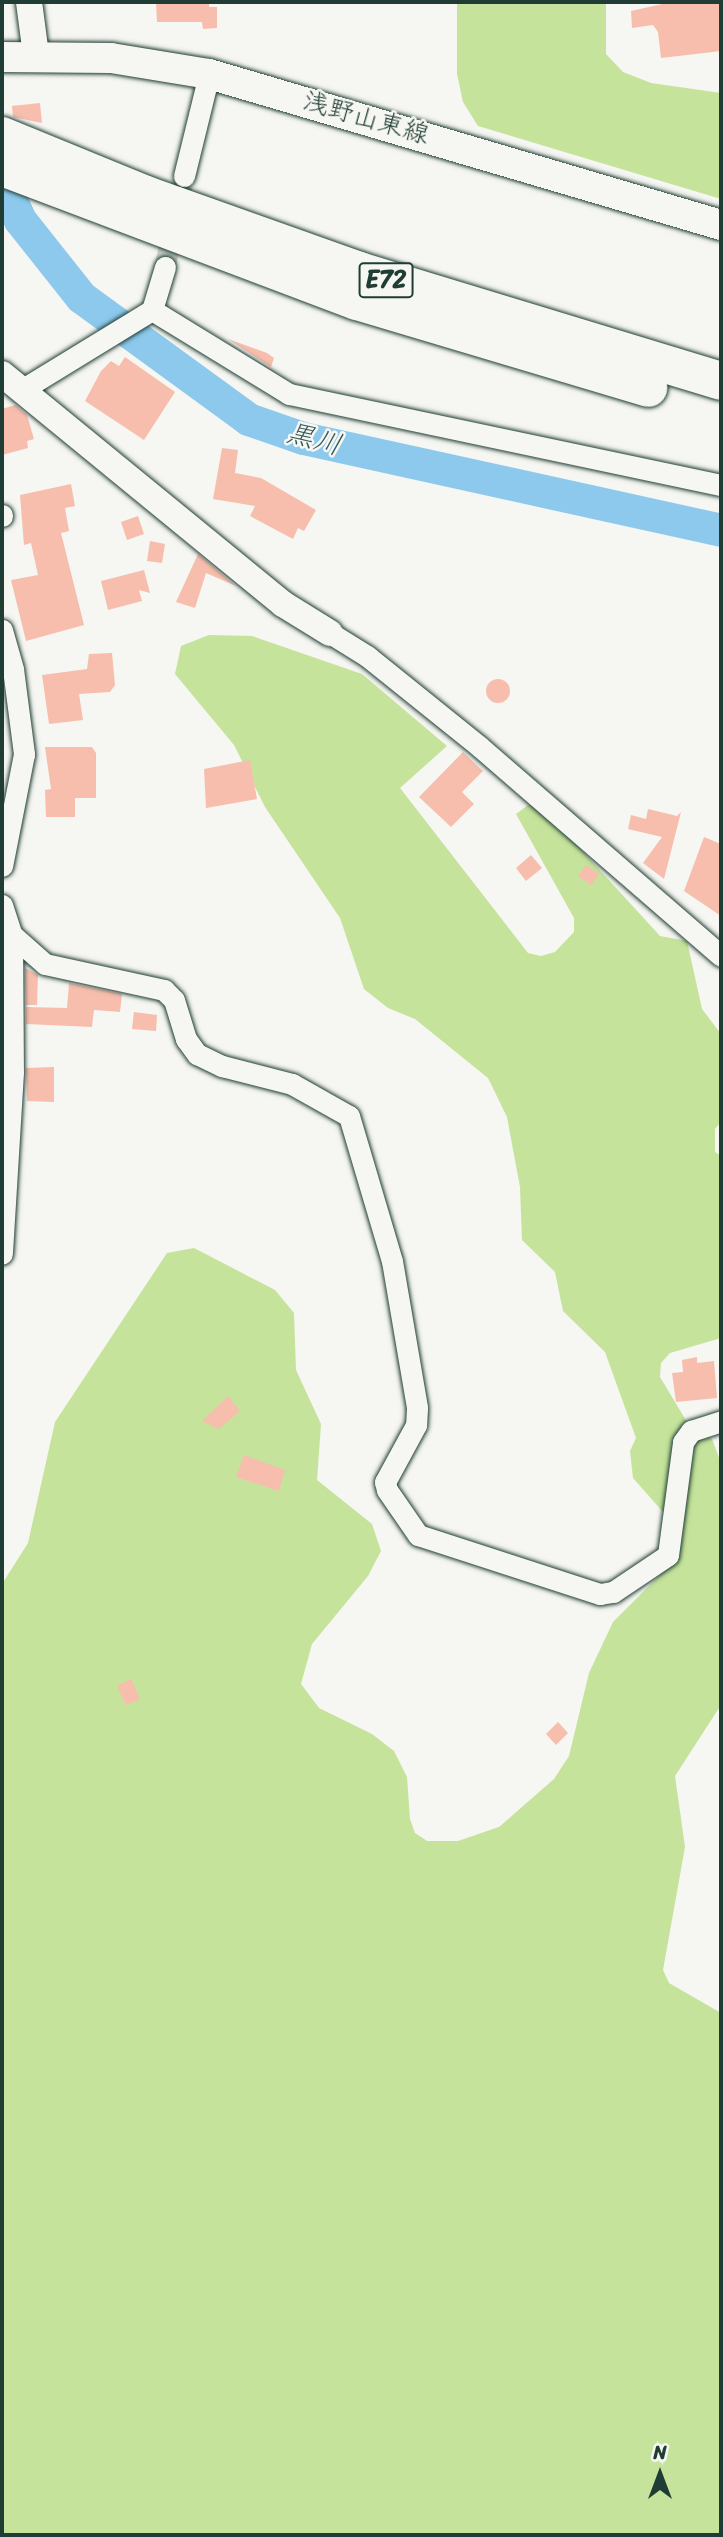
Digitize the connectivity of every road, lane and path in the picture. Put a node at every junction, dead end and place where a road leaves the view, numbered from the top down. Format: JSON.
{"nodes":[{"id":1,"x":29,"y":2,"type":"edge"},
{"id":2,"x":36,"y":55,"type":"junction"},
{"id":3,"x":2,"y":57,"type":"edge"},
{"id":4,"x":209,"y":74,"type":"junction"},
{"id":5,"x":2,"y":136,"type":"edge"},
{"id":6,"x":2,"y":167,"type":"edge"},
{"id":7,"x":184,"y":176,"type":"tunnel mouth"},
{"id":8,"x":721,"y":225,"type":"edge"},
{"id":9,"x":165,"y":267,"type":"tunnel mouth"},
{"id":10,"x":152,"y":310,"type":"junction"},
{"id":11,"x":721,"y":381,"type":"edge"},
{"id":12,"x":12,"y":382,"type":"edge"},
{"id":13,"x":721,"y":406,"type":"edge"},
{"id":14,"x":721,"y":485,"type":"edge"},
{"id":15,"x":2,"y":630,"type":"edge"},
{"id":16,"x":330,"y":633,"type":"joint"},
{"id":17,"x":2,"y":866,"type":"edge"},
{"id":18,"x":2,"y":905,"type":"edge"},
{"id":19,"x":12,"y":934,"type":"junction"},
{"id":20,"x":721,"y":956,"type":"edge"},
{"id":21,"x":2,"y":1254,"type":"edge"},
{"id":22,"x":721,"y":1421,"type":"edge"}],
"edges":[{"from":1,"to":2,"type":"street"},
{"from":2,"to":3,"type":"main road","name":"浅野山東線"},
{"from":2,"to":4,"type":"main road","name":"浅野山東線"},
{"from":4,"to":7,"type":"street"},
{"from":4,"to":8,"type":"main road","name":"浅野山東線"},
{"from":5,"to":11,"type":"highway","number":"E72"},
{"from":6,"to":13,"type":"highway","number":"E72"},
{"from":9,"to":10,"type":"street"},
{"from":10,"to":12,"type":"street"},
{"from":10,"to":14,"type":"street"},
{"from":12,"to":16,"type":"street"},
{"from":15,"to":17,"type":"street"},
{"from":16,"to":20,"type":"street"},
{"from":18,"to":19,"type":"street"},
{"from":19,"to":21,"type":"street"},
{"from":19,"to":22,"type":"street"}]}
